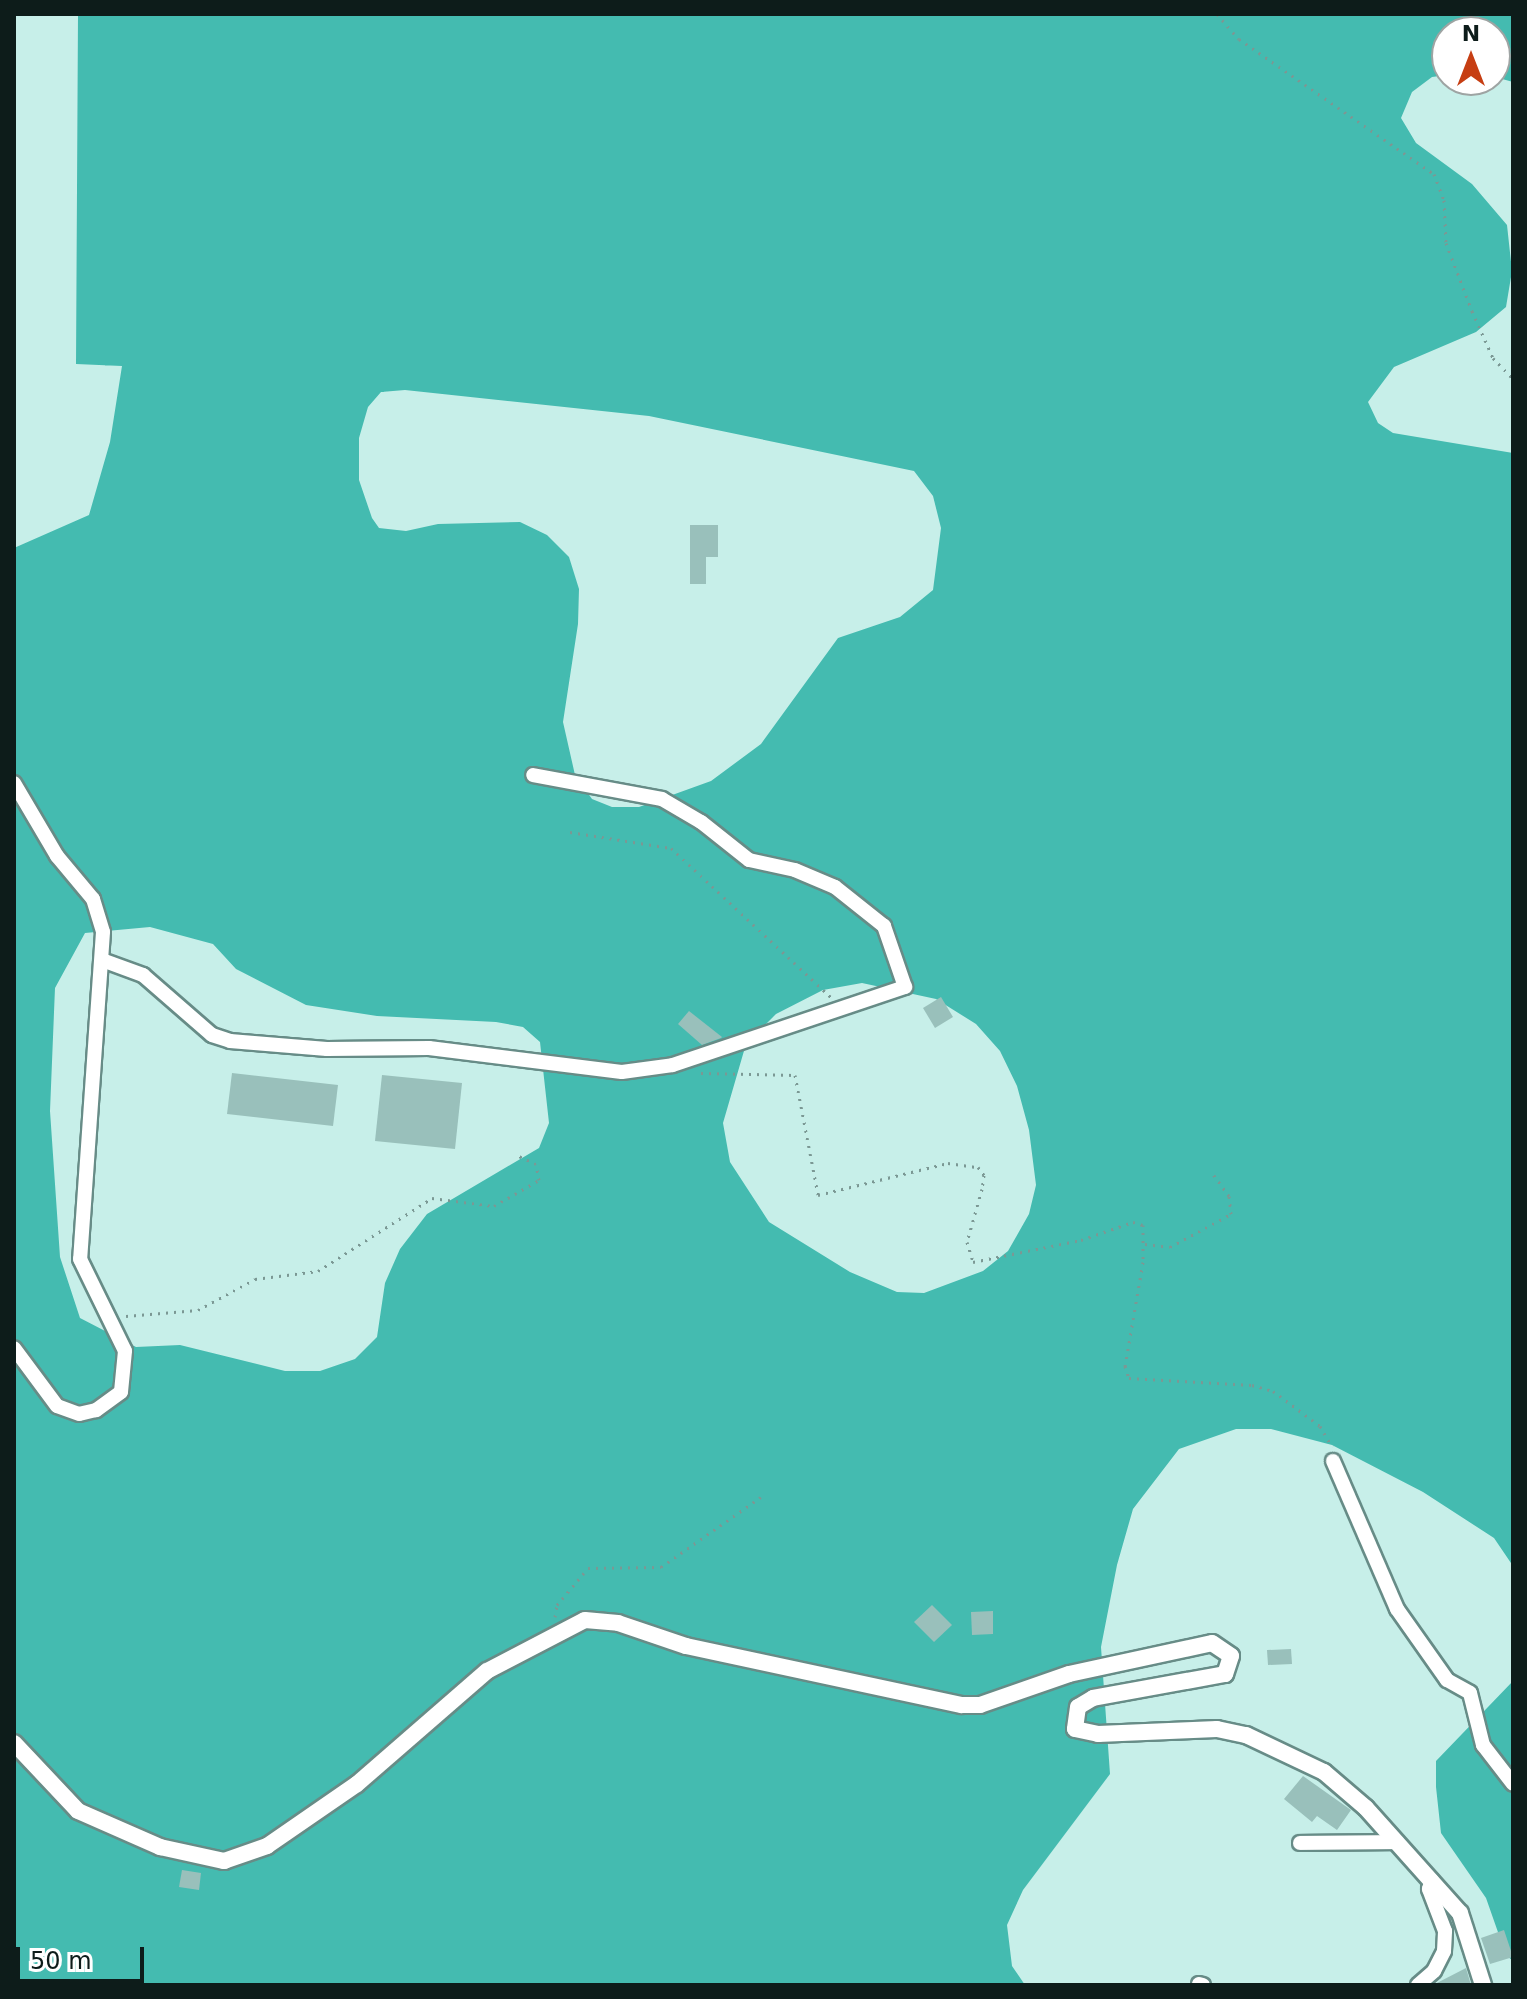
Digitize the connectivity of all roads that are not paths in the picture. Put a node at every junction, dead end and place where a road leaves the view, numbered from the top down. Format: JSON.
{"nodes":[{"id":1,"x":533,"y":775,"type":"dead end"},
{"id":2,"x":14,"y":783,"type":"edge"},
{"id":3,"x":102,"y":960,"type":"junction"},
{"id":4,"x":14,"y":1348,"type":"edge"},
{"id":5,"x":1333,"y":1461,"type":"road end"},
{"id":6,"x":14,"y":1743,"type":"edge"},
{"id":7,"x":1513,"y":1784,"type":"edge"},
{"id":8,"x":1397,"y":1842,"type":"junction"},
{"id":9,"x":1300,"y":1843,"type":"dead end"},
{"id":10,"x":1432,"y":1880,"type":"junction"},
{"id":11,"x":1418,"y":1985,"type":"edge"},
{"id":12,"x":1483,"y":1985,"type":"edge"}],
"edges":[{"from":1,"to":3,"type":"street"},
{"from":2,"to":3,"type":"street"},
{"from":3,"to":4,"type":"street"},
{"from":5,"to":7,"type":"street"},
{"from":6,"to":8,"type":"street"},
{"from":8,"to":9,"type":"street"},
{"from":8,"to":10,"type":"street"},
{"from":10,"to":11,"type":"street"},
{"from":10,"to":12,"type":"street"}]}
